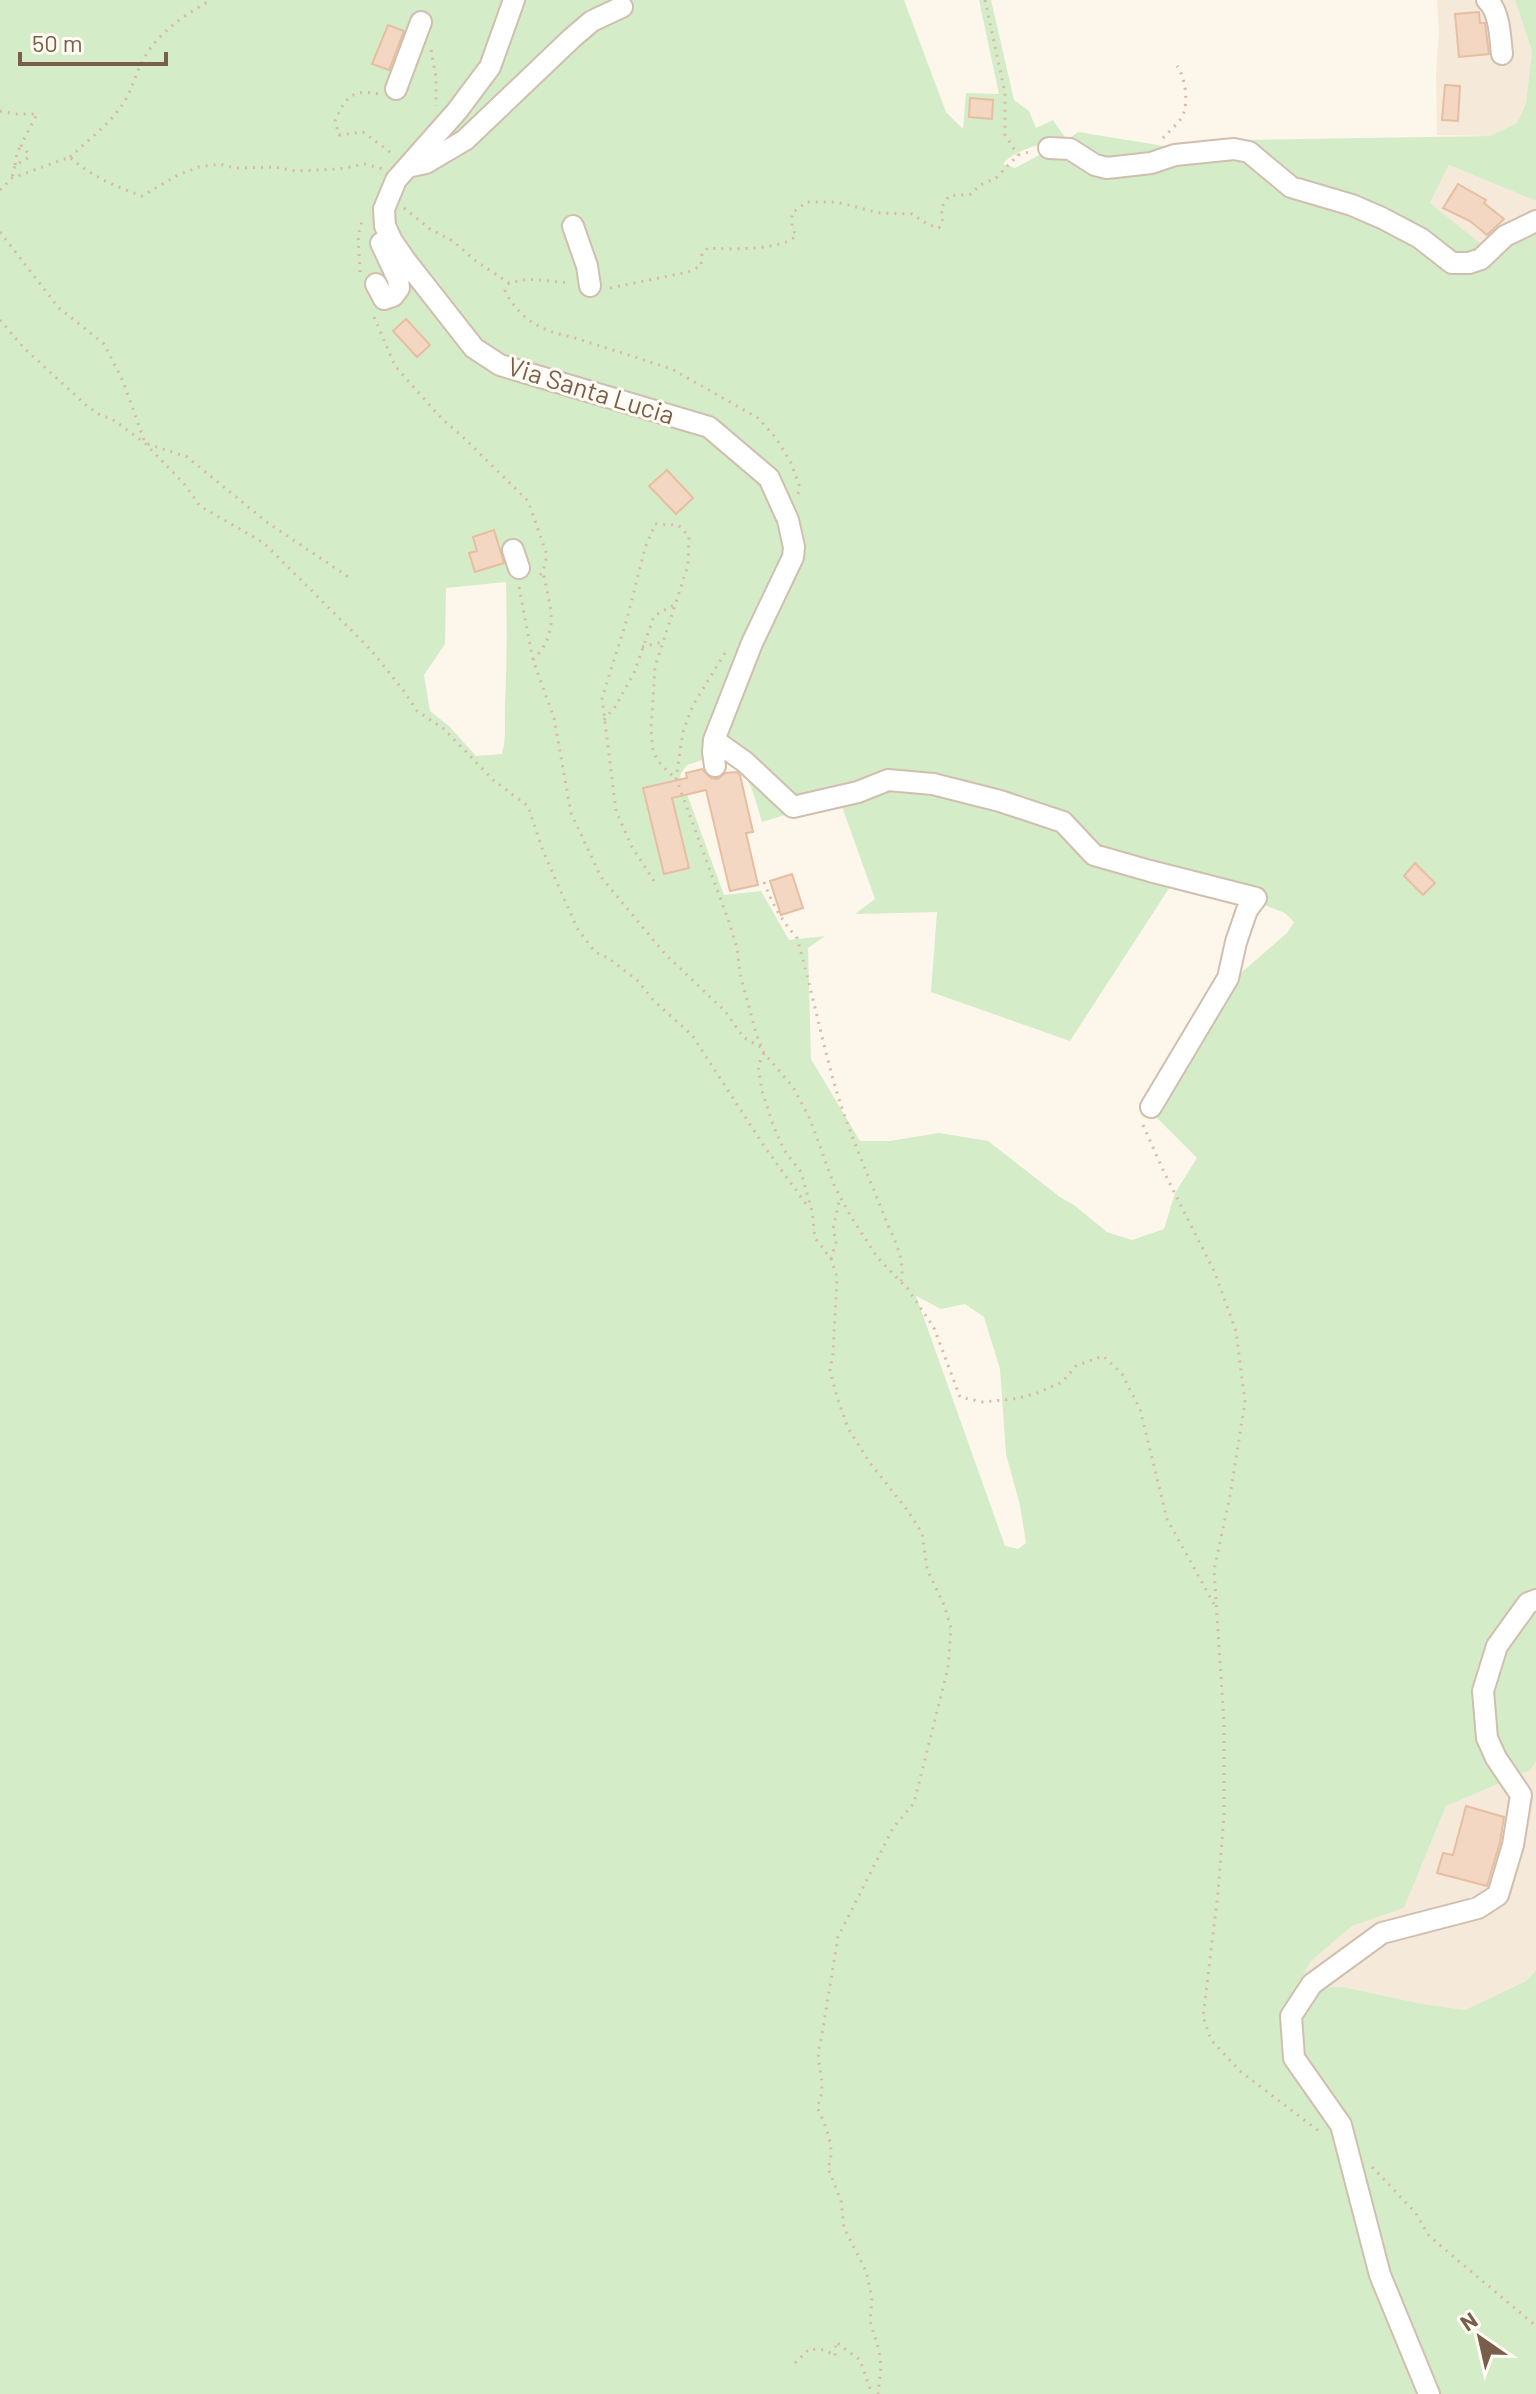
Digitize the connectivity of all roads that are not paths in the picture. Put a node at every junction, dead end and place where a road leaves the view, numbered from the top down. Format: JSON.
{"nodes":[{"id":1,"x":514,"y":0,"type":"edge"},
{"id":2,"x":1487,"y":0,"type":"edge"},
{"id":3,"x":622,"y":7,"type":"dead end"},
{"id":4,"x":421,"y":22,"type":"road end"},
{"id":5,"x":1502,"y":54,"type":"dead end"},
{"id":6,"x":396,"y":89,"type":"road end"},
{"id":7,"x":1049,"y":148,"type":"road end"},
{"id":8,"x":398,"y":168,"type":"junction"},
{"id":9,"x":1536,"y":221,"type":"edge"},
{"id":10,"x":573,"y":226,"type":"dead end"},
{"id":11,"x":387,"y":229,"type":"junction"},
{"id":12,"x":368,"y":279,"type":"road end"},
{"id":13,"x":590,"y":286,"type":"road end"},
{"id":14,"x":714,"y":740,"type":"junction"},
{"id":15,"x":715,"y":766,"type":"dead end"},
{"id":16,"x":1151,"y":1107,"type":"road end"},
{"id":17,"x":1536,"y":1600,"type":"edge"},
{"id":18,"x":1429,"y":2394,"type":"edge"}],
"edges":[{"from":1,"to":8,"type":"street"},
{"from":2,"to":5,"type":"street"},
{"from":3,"to":8,"type":"street"},
{"from":4,"to":6,"type":"street"},
{"from":7,"to":9,"type":"street"},
{"from":8,"to":11,"type":"street"},
{"from":10,"to":13,"type":"street"},
{"from":11,"to":12,"type":"street"},
{"from":11,"to":14,"type":"street","name":"Via Santa Lucia"},
{"from":14,"to":15,"type":"street"},
{"from":14,"to":16,"type":"street"},
{"from":17,"to":18,"type":"street"}]}
